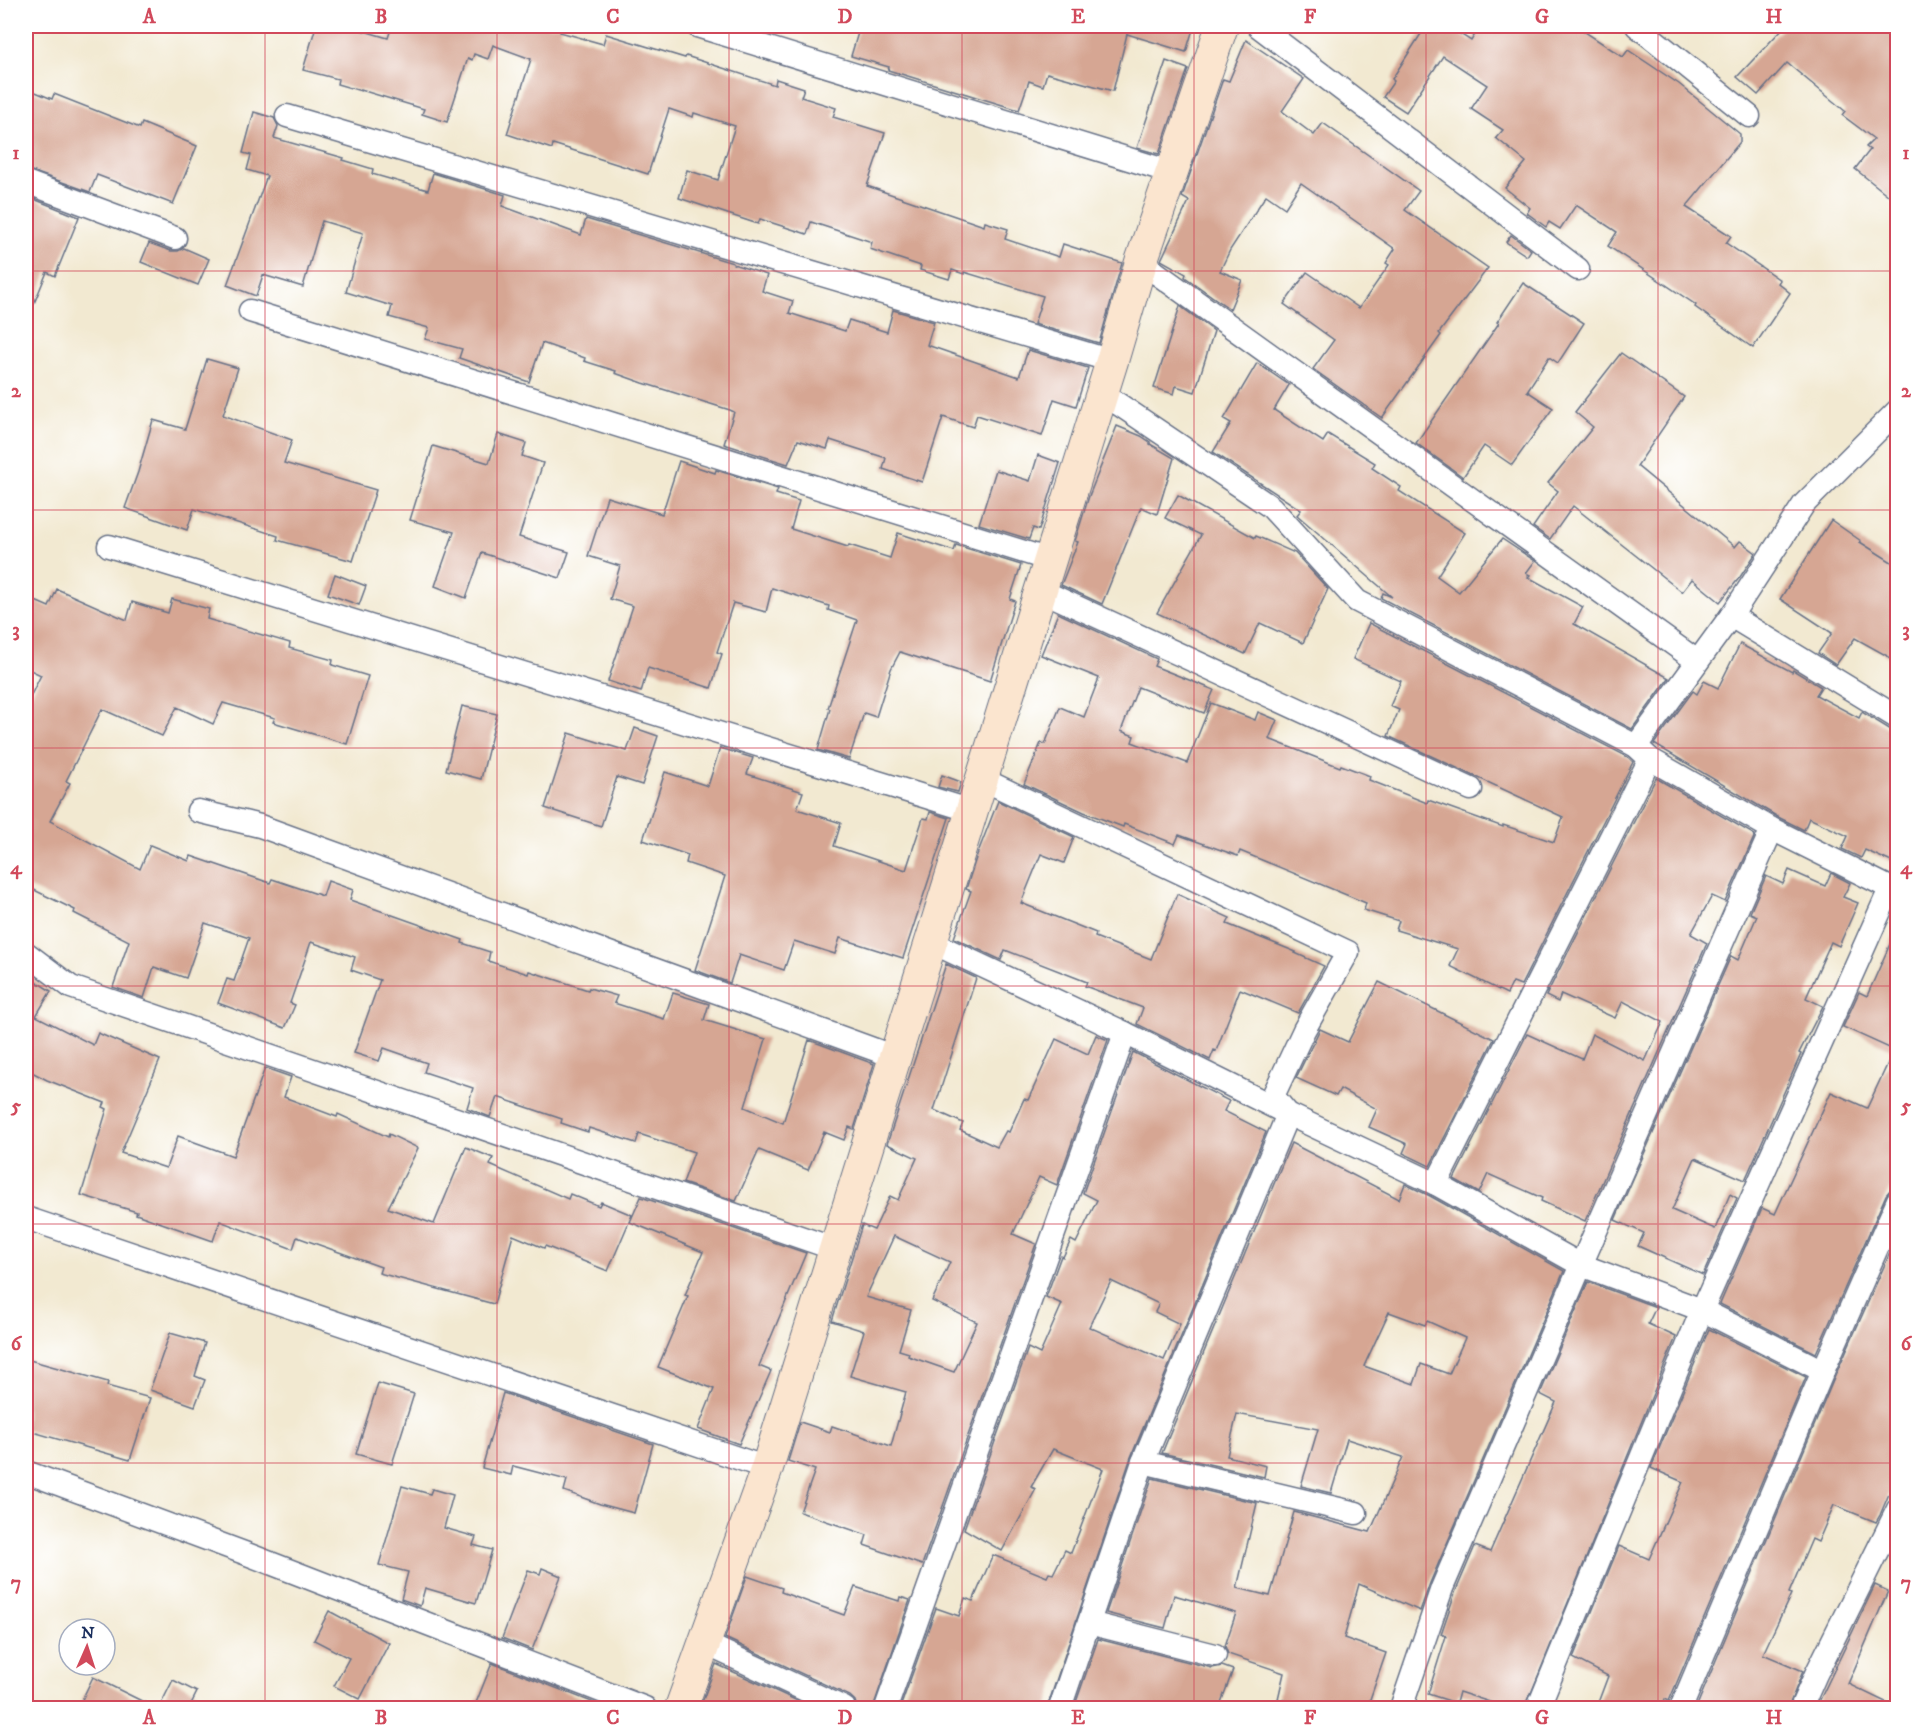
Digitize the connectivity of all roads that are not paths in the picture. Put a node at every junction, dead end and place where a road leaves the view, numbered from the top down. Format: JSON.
{"nodes":[{"id":1,"x":697,"y":26,"type":"edge"},
{"id":2,"x":1222,"y":26,"type":"edge"},
{"id":3,"x":1258,"y":26,"type":"edge"},
{"id":4,"x":1637,"y":26,"type":"edge"},
{"id":5,"x":287,"y":116,"type":"dead end"},
{"id":6,"x":1749,"y":116,"type":"dead end"},
{"id":7,"x":1171,"y":172,"type":"junction"},
{"id":8,"x":26,"y":182,"type":"edge"},
{"id":9,"x":175,"y":238,"type":"dead end"},
{"id":10,"x":1141,"y":262,"type":"junction"},
{"id":11,"x":1578,"y":269,"type":"dead end"},
{"id":12,"x":250,"y":311,"type":"dead end"},
{"id":13,"x":1112,"y":361,"type":"junction"},
{"id":14,"x":1102,"y":393,"type":"junction"},
{"id":15,"x":1898,"y":410,"type":"edge"},
{"id":16,"x":109,"y":546,"type":"dead end"},
{"id":17,"x":1050,"y":560,"type":"junction"},
{"id":18,"x":1041,"y":590,"type":"junction"},
{"id":19,"x":1731,"y":616,"type":"junction"},
{"id":20,"x":1697,"y":661,"type":"junction"},
{"id":21,"x":1898,"y":718,"type":"edge"},
{"id":22,"x":1643,"y":752,"type":"junction"},
{"id":23,"x":982,"y":779,"type":"junction"},
{"id":24,"x":1472,"y":789,"type":"dead end"},
{"id":25,"x":198,"y":811,"type":"dead end"},
{"id":26,"x":972,"y":811,"type":"junction"},
{"id":27,"x":1772,"y":829,"type":"junction"},
{"id":28,"x":1894,"y":891,"type":"edge"},
{"id":29,"x":931,"y":942,"type":"junction"},
{"id":30,"x":26,"y":953,"type":"edge"},
{"id":31,"x":1125,"y":1033,"type":"junction"},
{"id":32,"x":895,"y":1057,"type":"junction"},
{"id":33,"x":1288,"y":1114,"type":"junction"},
{"id":34,"x":1436,"y":1184,"type":"junction"},
{"id":35,"x":1898,"y":1200,"type":"edge"},
{"id":36,"x":26,"y":1218,"type":"edge"},
{"id":37,"x":836,"y":1249,"type":"junction"},
{"id":38,"x":1581,"y":1265,"type":"junction"},
{"id":39,"x":1702,"y":1310,"type":"junction"},
{"id":40,"x":1823,"y":1371,"type":"junction"},
{"id":41,"x":1143,"y":1462,"type":"junction"},
{"id":42,"x":767,"y":1468,"type":"junction"},
{"id":43,"x":26,"y":1472,"type":"edge"},
{"id":44,"x":1898,"y":1509,"type":"edge"},
{"id":45,"x":1356,"y":1513,"type":"dead end"},
{"id":46,"x":1089,"y":1623,"type":"junction"},
{"id":47,"x":706,"y":1644,"type":"junction"},
{"id":48,"x":1215,"y":1655,"type":"dead end"},
{"id":49,"x":645,"y":1708,"type":"edge"},
{"id":50,"x":681,"y":1708,"type":"edge"},
{"id":51,"x":844,"y":1708,"type":"edge"},
{"id":52,"x":886,"y":1708,"type":"edge"},
{"id":53,"x":1060,"y":1708,"type":"edge"},
{"id":54,"x":1401,"y":1708,"type":"edge"},
{"id":55,"x":1538,"y":1708,"type":"edge"},
{"id":56,"x":1681,"y":1708,"type":"edge"},
{"id":57,"x":1801,"y":1708,"type":"edge"}],
"edges":[{"from":1,"to":7,"type":"street"},
{"from":2,"to":7,"type":"street"},
{"from":3,"to":11,"type":"street"},
{"from":4,"to":6,"type":"street"},
{"from":5,"to":13,"type":"street"},
{"from":7,"to":10,"type":"street"},
{"from":8,"to":9,"type":"street"},
{"from":10,"to":13,"type":"street"},
{"from":10,"to":20,"type":"street"},
{"from":12,"to":17,"type":"street"},
{"from":13,"to":14,"type":"street"},
{"from":14,"to":17,"type":"street"},
{"from":14,"to":22,"type":"street"},
{"from":15,"to":19,"type":"street"},
{"from":16,"to":26,"type":"street"},
{"from":17,"to":18,"type":"street"},
{"from":18,"to":23,"type":"street"},
{"from":18,"to":24,"type":"street"},
{"from":19,"to":20,"type":"street"},
{"from":19,"to":21,"type":"street"},
{"from":20,"to":22,"type":"street"},
{"from":22,"to":27,"type":"street"},
{"from":22,"to":34,"type":"street"},
{"from":23,"to":26,"type":"street"},
{"from":23,"to":33,"type":"street"},
{"from":25,"to":32,"type":"street"},
{"from":26,"to":29,"type":"street"},
{"from":27,"to":28,"type":"street"},
{"from":27,"to":38,"type":"street"},
{"from":28,"to":39,"type":"street"},
{"from":29,"to":31,"type":"street"},
{"from":29,"to":32,"type":"street"},
{"from":30,"to":37,"type":"street"},
{"from":31,"to":33,"type":"street"},
{"from":31,"to":52,"type":"street"},
{"from":32,"to":37,"type":"street"},
{"from":33,"to":34,"type":"street"},
{"from":33,"to":41,"type":"street"},
{"from":34,"to":38,"type":"street"},
{"from":35,"to":40,"type":"street"},
{"from":36,"to":42,"type":"street"},
{"from":37,"to":42,"type":"street"},
{"from":38,"to":39,"type":"street"},
{"from":38,"to":54,"type":"street"},
{"from":39,"to":40,"type":"street"},
{"from":39,"to":55,"type":"street"},
{"from":40,"to":56,"type":"street"},
{"from":41,"to":45,"type":"street"},
{"from":41,"to":46,"type":"street"},
{"from":42,"to":47,"type":"street"},
{"from":43,"to":49,"type":"street"},
{"from":44,"to":57,"type":"street"},
{"from":46,"to":48,"type":"street"},
{"from":46,"to":53,"type":"street"},
{"from":47,"to":50,"type":"street"},
{"from":47,"to":51,"type":"street"}]}
